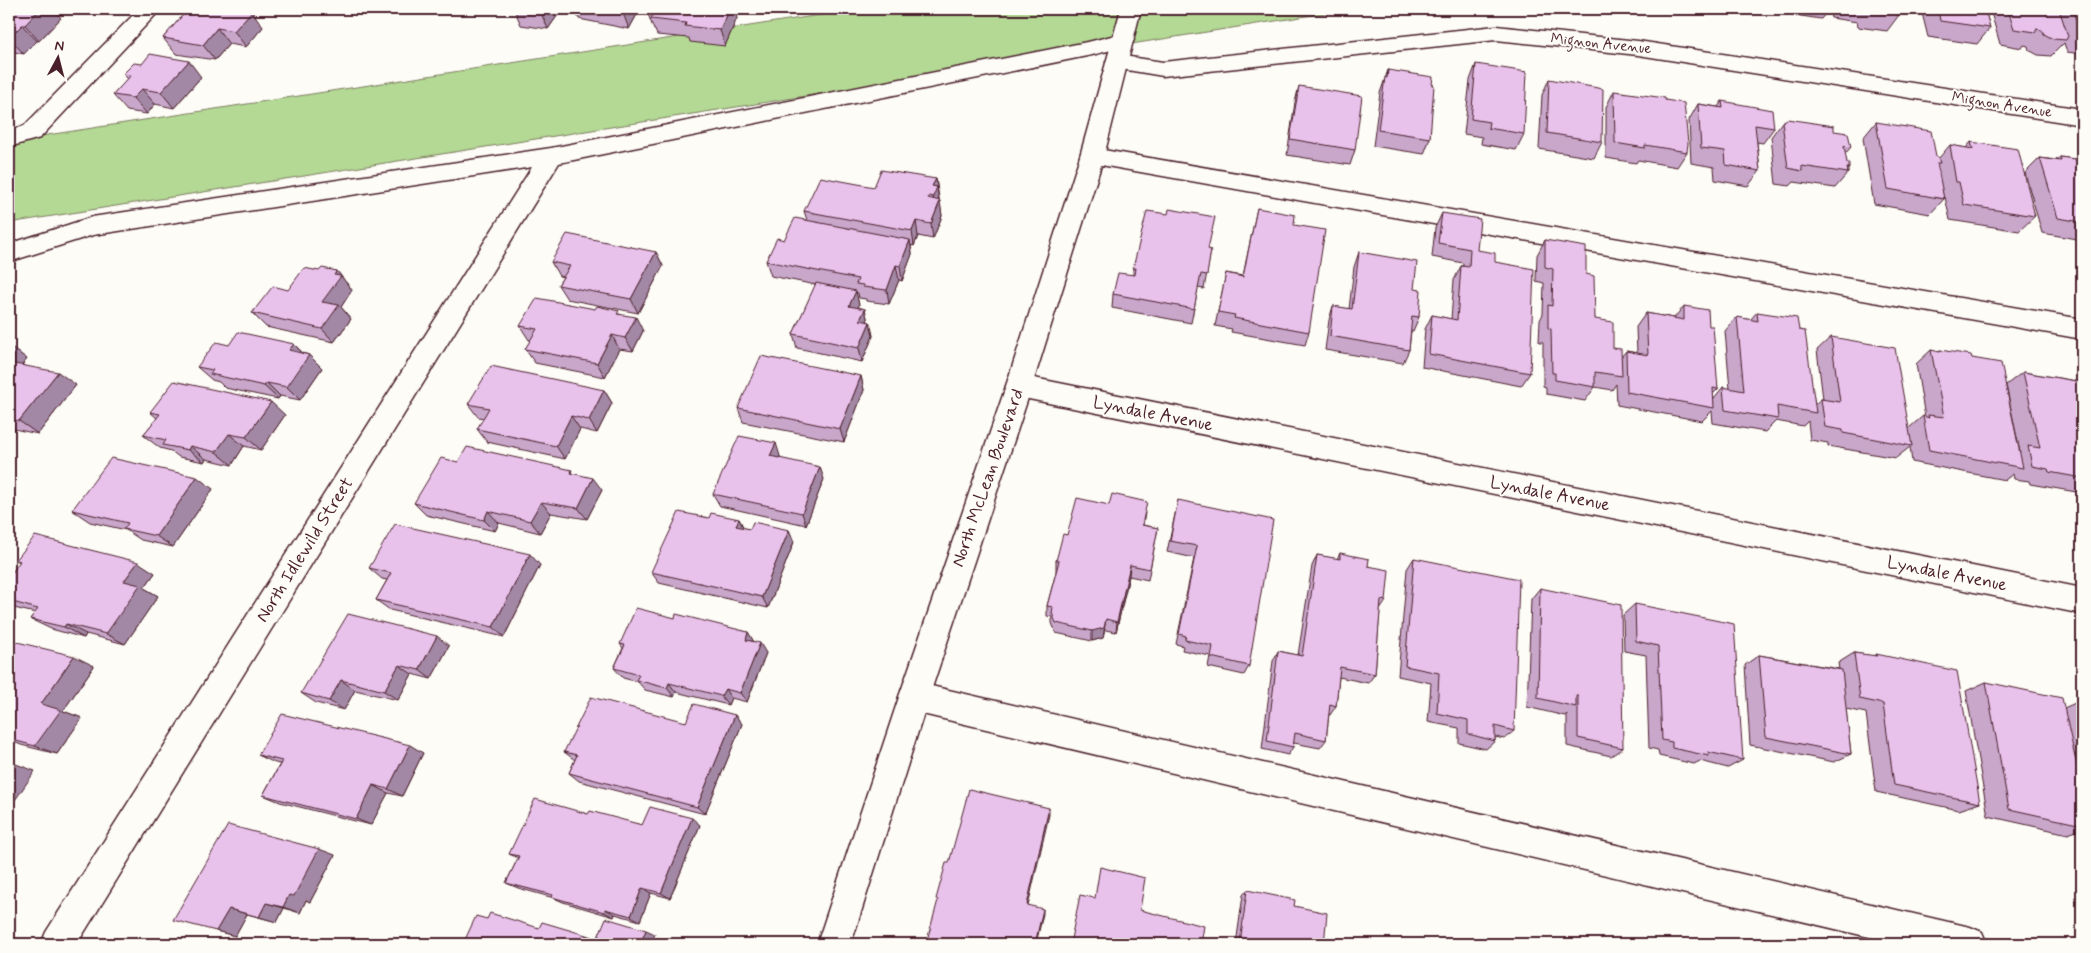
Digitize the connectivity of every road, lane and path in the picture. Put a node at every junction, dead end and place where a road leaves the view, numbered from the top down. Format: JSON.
{"nodes":[{"id":1,"x":151,"y":9,"type":"edge"},
{"id":2,"x":1131,"y":9,"type":"edge"},
{"id":3,"x":1120,"y":51,"type":"junction"},
{"id":4,"x":2082,"y":117,"type":"edge"},
{"id":5,"x":9,"y":139,"type":"edge"},
{"id":6,"x":551,"y":156,"type":"junction"},
{"id":7,"x":1092,"y":156,"type":"junction"},
{"id":8,"x":9,"y":253,"type":"edge"},
{"id":9,"x":2082,"y":329,"type":"edge"},
{"id":10,"x":1018,"y":386,"type":"junction"},
{"id":11,"x":2082,"y":601,"type":"edge"},
{"id":12,"x":914,"y":697,"type":"junction"},
{"id":13,"x":58,"y":944,"type":"edge"},
{"id":14,"x":834,"y":944,"type":"edge"},
{"id":15,"x":1970,"y":944,"type":"edge"}],
"edges":[{"from":1,"to":5,"type":"street"},
{"from":2,"to":3,"type":"street","name":"North McLean Boulevard"},
{"from":3,"to":4,"type":"street","name":"Mignon Avenue"},
{"from":3,"to":6,"type":"street"},
{"from":3,"to":7,"type":"street","name":"North McLean Boulevard"},
{"from":6,"to":8,"type":"street"},
{"from":6,"to":13,"type":"street","name":"North Idlewild Street"},
{"from":7,"to":9,"type":"street"},
{"from":7,"to":10,"type":"street","name":"North McLean Boulevard"},
{"from":10,"to":11,"type":"street","name":"Lyndale Avenue"},
{"from":10,"to":12,"type":"street","name":"North McLean Boulevard"},
{"from":12,"to":14,"type":"street","name":"North McLean Boulevard"},
{"from":12,"to":15,"type":"street"}]}
